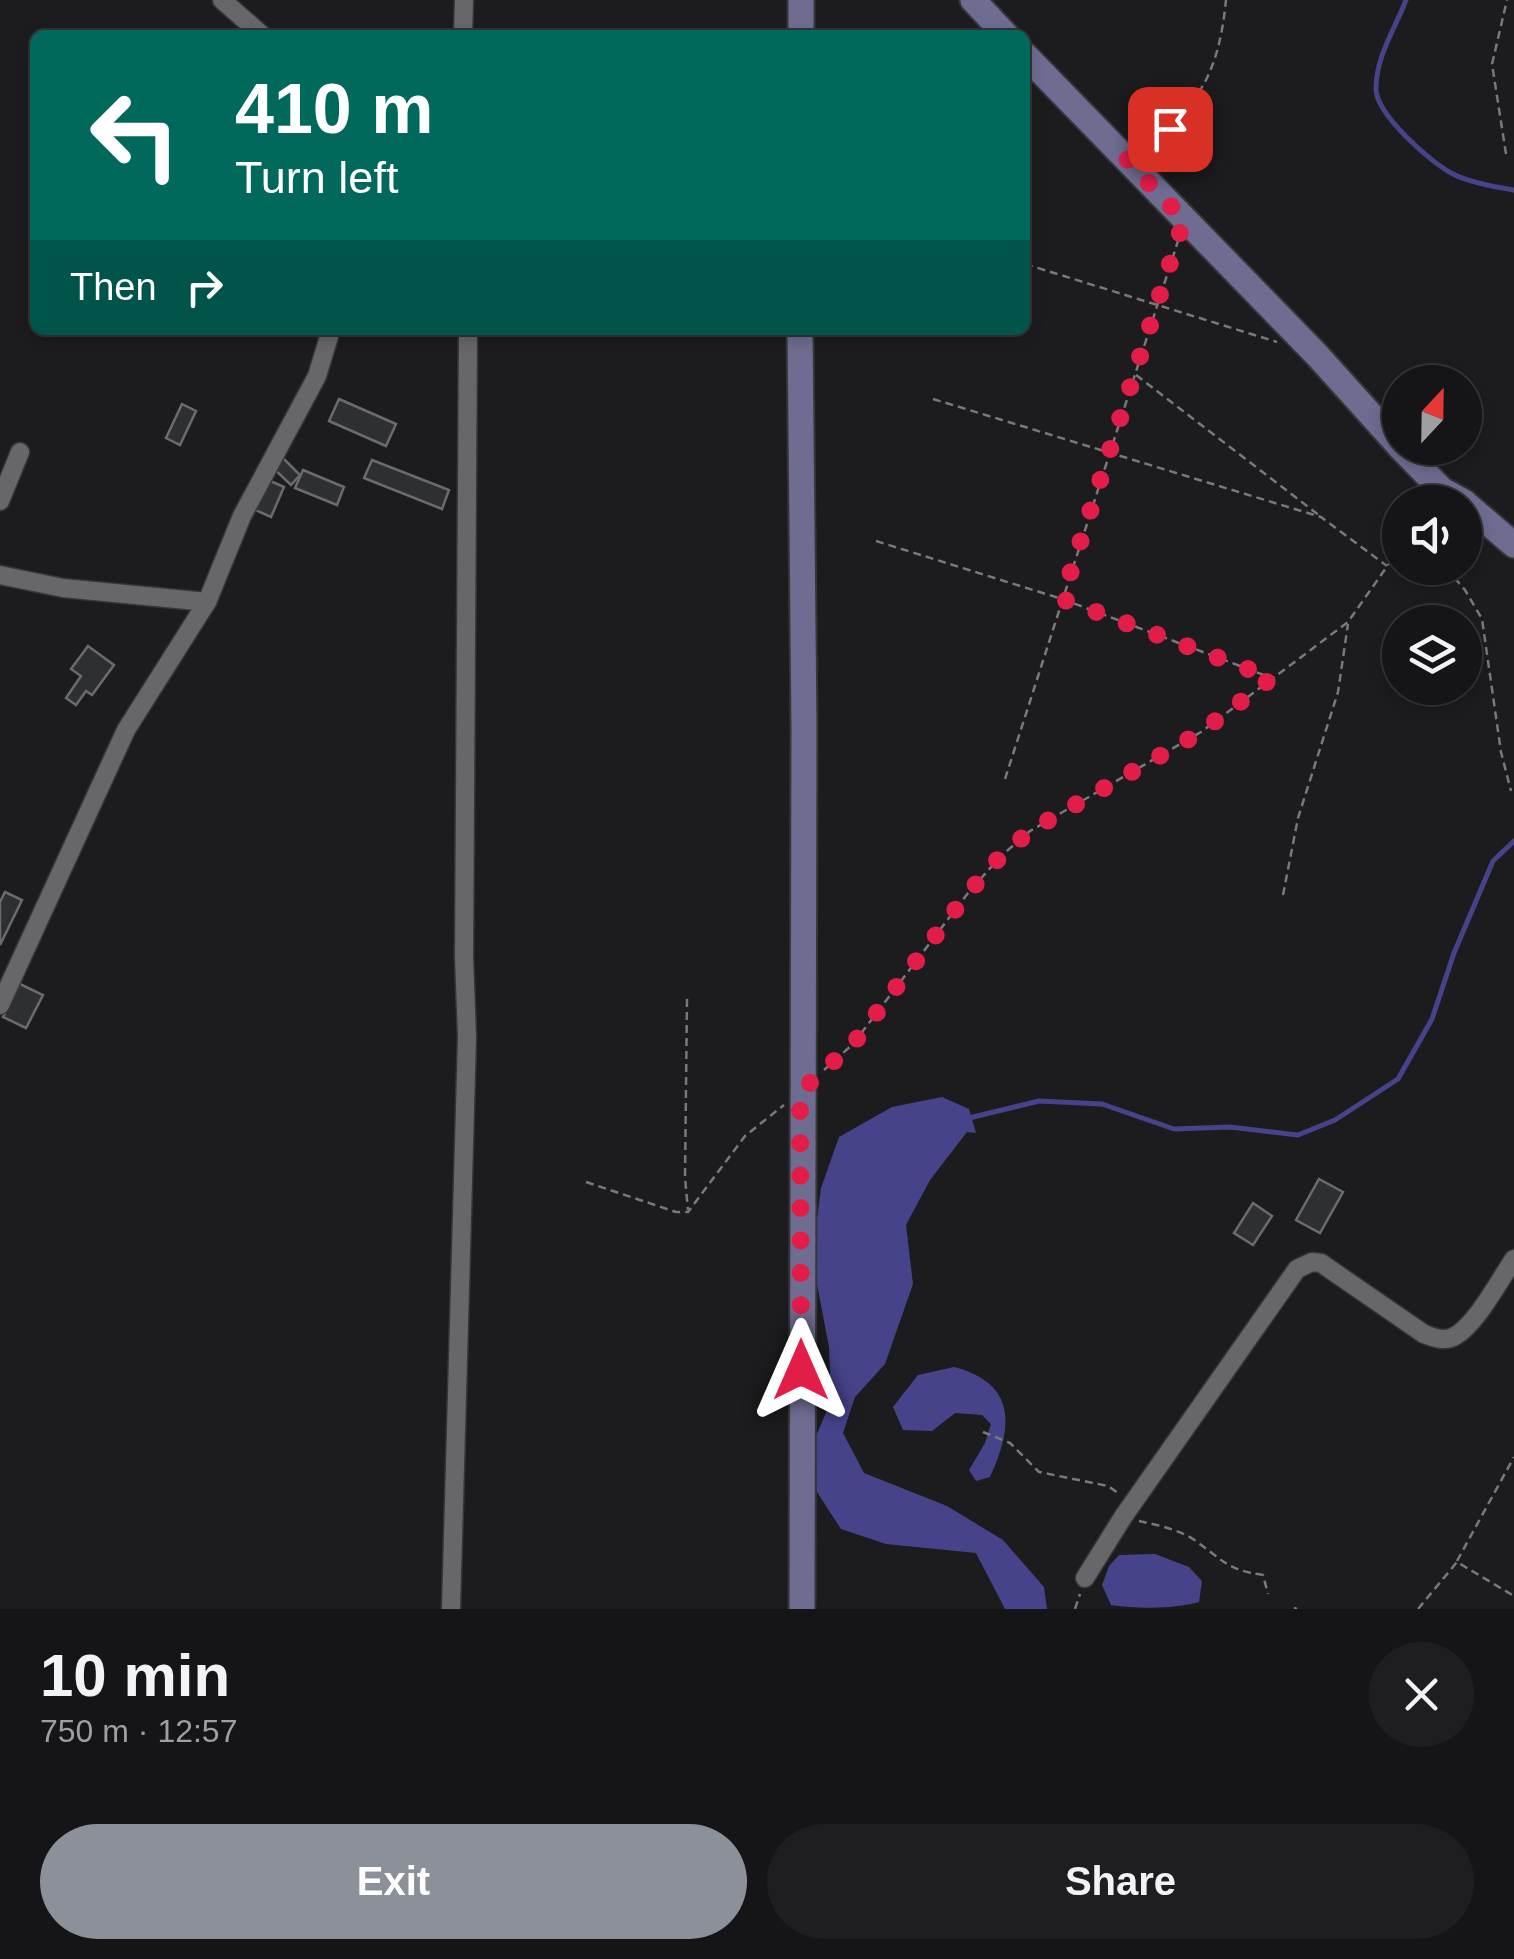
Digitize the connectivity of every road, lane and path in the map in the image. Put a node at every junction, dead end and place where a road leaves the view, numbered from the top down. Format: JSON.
{"nodes":[{"id":1,"x":222,"y":0,"type":"edge"},
{"id":2,"x":464,"y":0,"type":"edge"},
{"id":3,"x":801,"y":0,"type":"edge"},
{"id":4,"x":972,"y":0,"type":"edge"},
{"id":5,"x":1226,"y":0,"type":"edge"},
{"id":6,"x":1507,"y":0,"type":"edge"},
{"id":7,"x":256,"y":30,"type":"edge"},
{"id":8,"x":463,"y":30,"type":"edge"},
{"id":9,"x":802,"y":30,"type":"edge"},
{"id":10,"x":1001,"y":30,"type":"edge"},
{"id":11,"x":1030,"y":59,"type":"edge"},
{"id":12,"x":1506,"y":154,"type":"dead end"},
{"id":13,"x":1127,"y":160,"type":"junction"},
{"id":14,"x":1184,"y":220,"type":"junction"},
{"id":15,"x":1030,"y":266,"type":"edge"},
{"id":16,"x":1157,"y":305,"type":"junction"},
{"id":17,"x":329,"y":335,"type":"edge"},
{"id":18,"x":468,"y":335,"type":"edge"},
{"id":19,"x":800,"y":335,"type":"edge"},
{"id":20,"x":1282,"y":344,"type":"dead end"},
{"id":21,"x":1135,"y":374,"type":"junction"},
{"id":22,"x":933,"y":399,"type":"dead end"},
{"id":23,"x":1382,"y":427,"type":"edge"},
{"id":24,"x":20,"y":452,"type":"dead end"},
{"id":25,"x":1109,"y":452,"type":"junction"},
{"id":26,"x":1418,"y":465,"type":"edge"},
{"id":27,"x":1437,"y":485,"type":"edge"},
{"id":28,"x":0,"y":500,"type":"edge"},
{"id":29,"x":1482,"y":518,"type":"edge"},
{"id":30,"x":1324,"y":519,"type":"junction"},
{"id":31,"x":876,"y":541,"type":"dead end"},
{"id":32,"x":1514,"y":545,"type":"edge"},
{"id":33,"x":1382,"y":562,"type":"edge"},
{"id":34,"x":1382,"y":573,"type":"edge"},
{"id":35,"x":0,"y":575,"type":"edge"},
{"id":36,"x":1461,"y":585,"type":"edge"},
{"id":37,"x":1062,"y":599,"type":"junction"},
{"id":38,"x":207,"y":602,"type":"junction"},
{"id":39,"x":1348,"y":622,"type":"junction"},
{"id":40,"x":1272,"y":678,"type":"junction"},
{"id":41,"x":1005,"y":780,"type":"dead end"},
{"id":42,"x":1512,"y":790,"type":"dead end"},
{"id":43,"x":1283,"y":895,"type":"dead end"},
{"id":44,"x":686,"y":999,"type":"dead end"},
{"id":45,"x":0,"y":1005,"type":"edge"},
{"id":46,"x":800,"y":1092,"type":"junction"},
{"id":47,"x":586,"y":1182,"type":"dead end"},
{"id":48,"x":688,"y":1212,"type":"junction"},
{"id":49,"x":1514,"y":1259,"type":"edge"},
{"id":50,"x":983,"y":1432,"type":"dead end"},
{"id":51,"x":1514,"y":1457,"type":"edge"},
{"id":52,"x":1128,"y":1510,"type":"junction"},
{"id":53,"x":1456,"y":1562,"type":"junction"},
{"id":54,"x":1085,"y":1578,"type":"dead end"},
{"id":55,"x":1268,"y":1594,"type":"dead end"},
{"id":56,"x":1514,"y":1596,"type":"edge"},
{"id":57,"x":451,"y":1609,"type":"edge"},
{"id":58,"x":802,"y":1609,"type":"edge"},
{"id":59,"x":1418,"y":1609,"type":"edge"}],
"edges":[{"from":1,"to":7,"type":"street"},
{"from":2,"to":8,"type":"street"},
{"from":3,"to":9,"type":"street"},
{"from":4,"to":10,"type":"street"},
{"from":5,"to":13,"type":"path"},
{"from":6,"to":12,"type":"path"},
{"from":11,"to":13,"type":"street"},
{"from":13,"to":14,"type":"street"},
{"from":14,"to":16,"type":"path"},
{"from":14,"to":23,"type":"street"},
{"from":15,"to":16,"type":"path"},
{"from":16,"to":20,"type":"path"},
{"from":16,"to":21,"type":"path"},
{"from":17,"to":38,"type":"street"},
{"from":18,"to":57,"type":"street"},
{"from":19,"to":46,"type":"street"},
{"from":21,"to":25,"type":"path"},
{"from":21,"to":30,"type":"path"},
{"from":22,"to":25,"type":"path"},
{"from":24,"to":28,"type":"street"},
{"from":25,"to":30,"type":"path"},
{"from":25,"to":37,"type":"path"},
{"from":26,"to":27,"type":"street"},
{"from":29,"to":32,"type":"street"},
{"from":30,"to":33,"type":"path"},
{"from":31,"to":37,"type":"path"},
{"from":34,"to":39,"type":"path"},
{"from":35,"to":38,"type":"street"},
{"from":36,"to":42,"type":"path"},
{"from":37,"to":40,"type":"path"},
{"from":37,"to":41,"type":"path"},
{"from":38,"to":45,"type":"street"},
{"from":39,"to":40,"type":"path"},
{"from":39,"to":43,"type":"path"},
{"from":40,"to":46,"type":"path"},
{"from":44,"to":48,"type":"path"},
{"from":46,"to":48,"type":"path"},
{"from":46,"to":58,"type":"street"},
{"from":47,"to":48,"type":"path"},
{"from":49,"to":52,"type":"street"},
{"from":50,"to":52,"type":"path"},
{"from":51,"to":53,"type":"path"},
{"from":52,"to":54,"type":"street"},
{"from":52,"to":55,"type":"path"},
{"from":53,"to":56,"type":"path"},
{"from":53,"to":59,"type":"path"}]}
